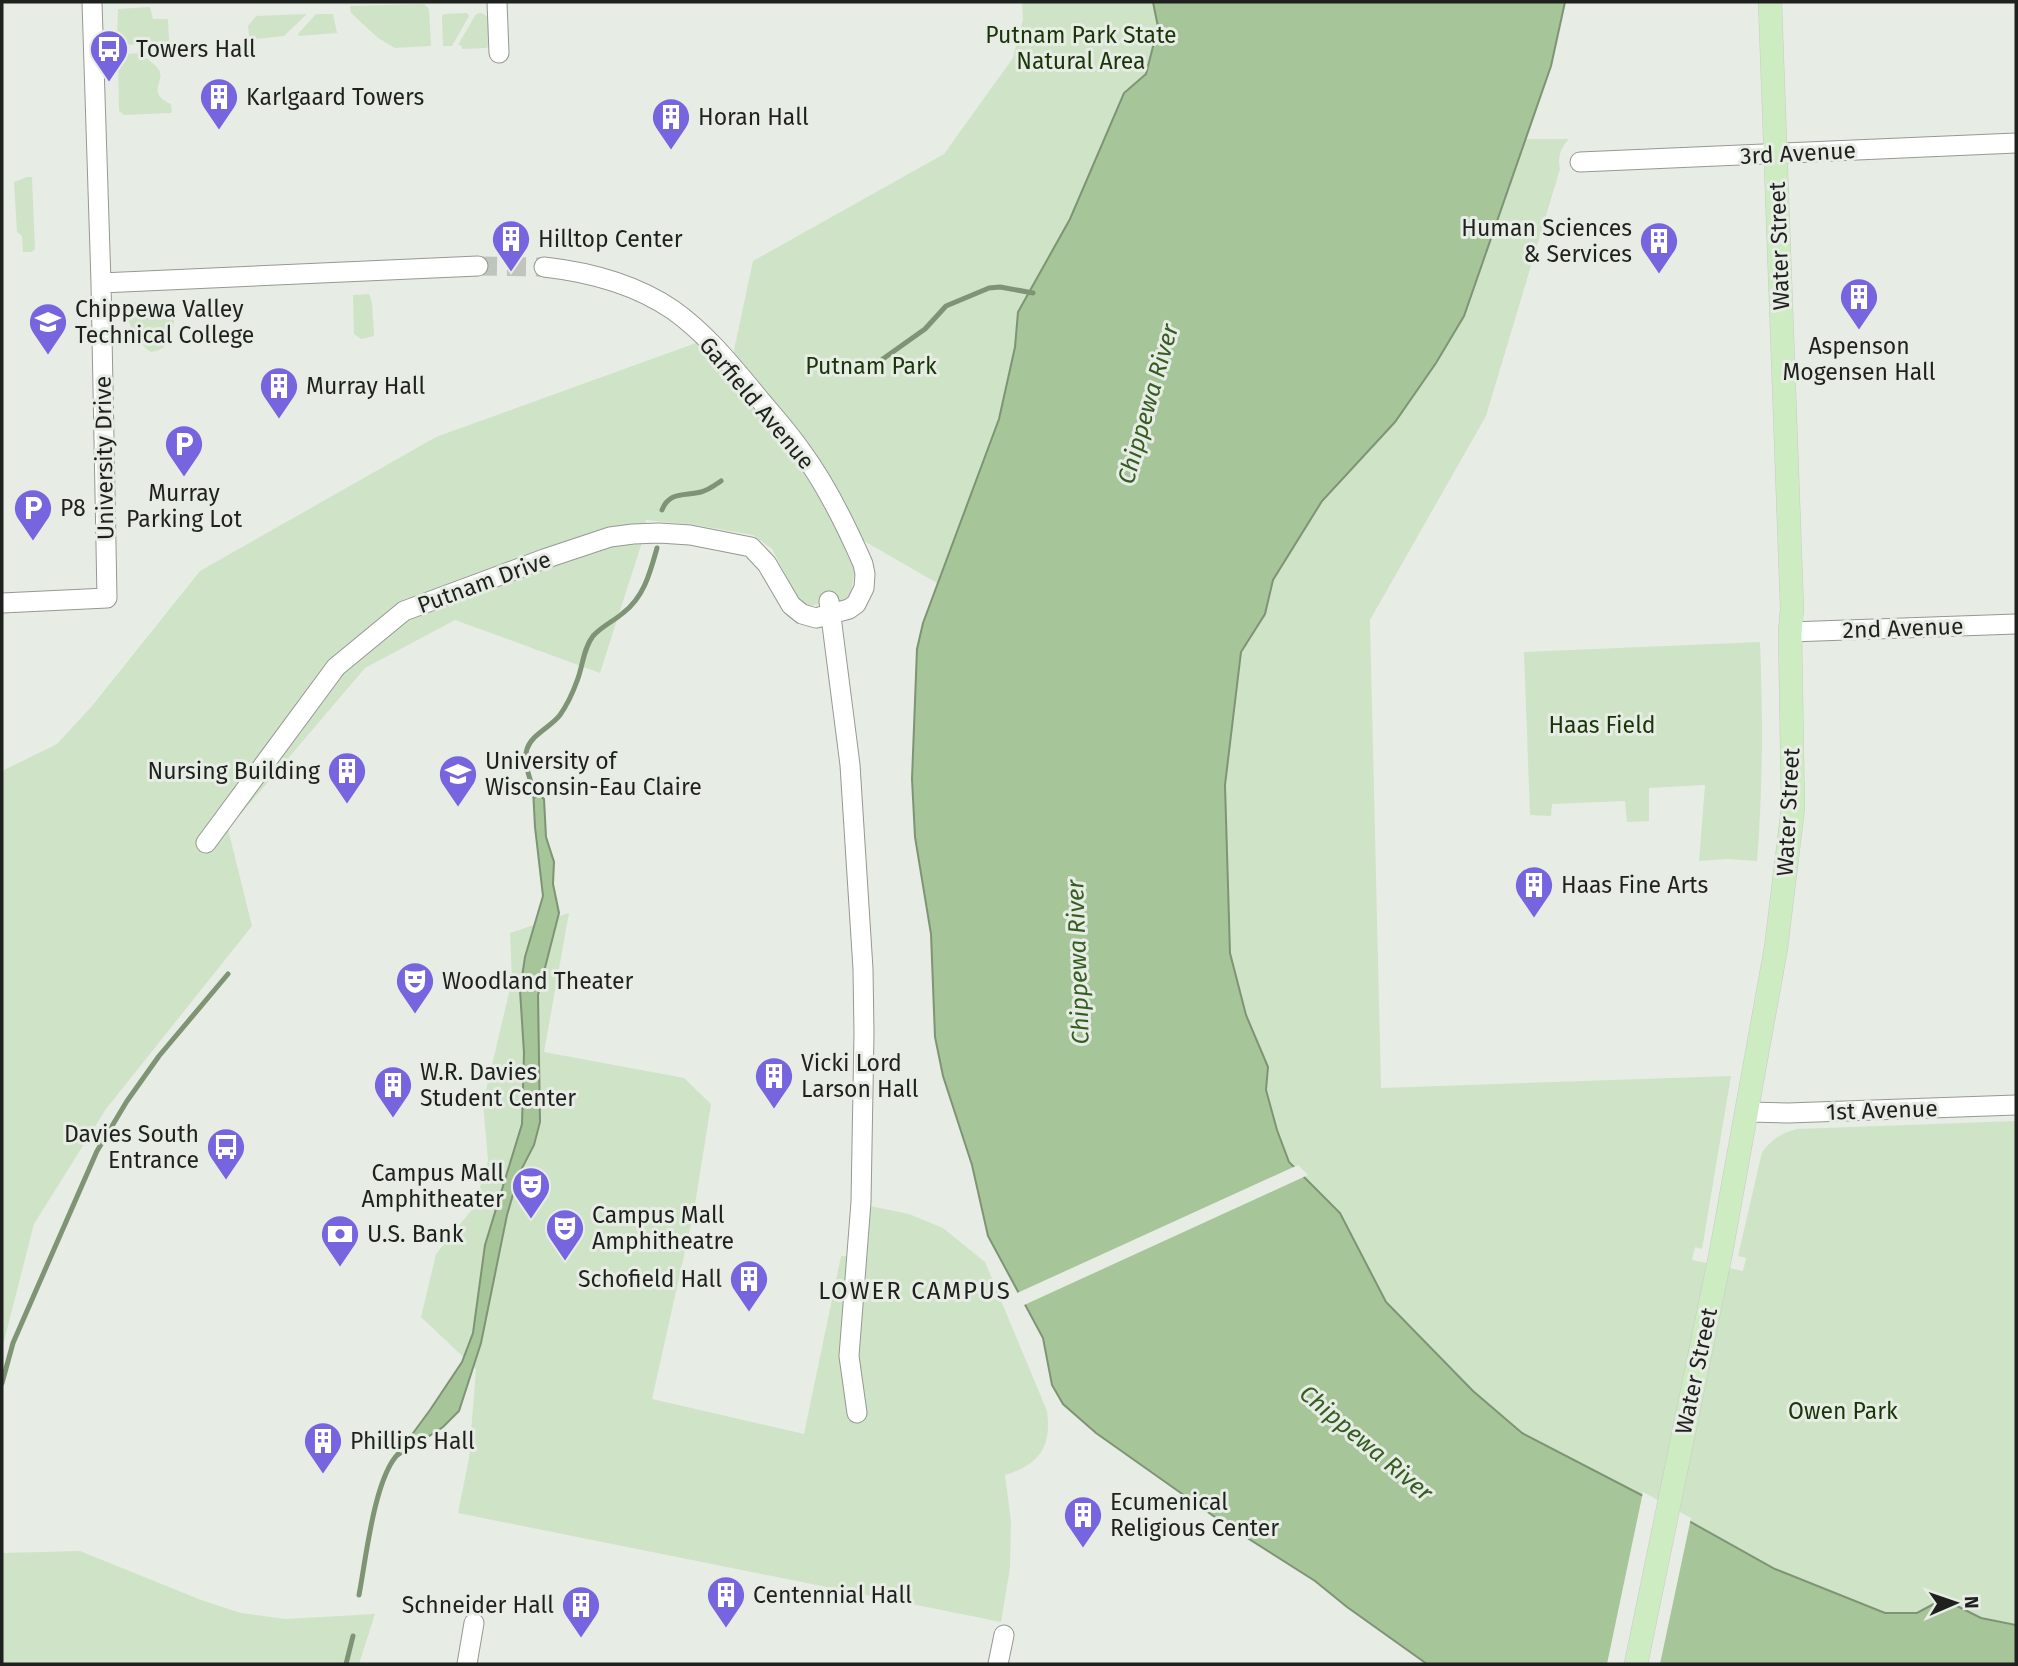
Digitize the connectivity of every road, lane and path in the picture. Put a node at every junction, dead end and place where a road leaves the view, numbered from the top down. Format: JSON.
{"nodes":[{"id":1,"x":92,"y":2,"type":"edge"},
{"id":2,"x":497,"y":2,"type":"edge"},
{"id":3,"x":1770,"y":2,"type":"edge"},
{"id":4,"x":499,"y":53,"type":"dead end"},
{"id":5,"x":2016,"y":143,"type":"edge"},
{"id":6,"x":1776,"y":154,"type":"junction"},
{"id":7,"x":1580,"y":162,"type":"dead end"},
{"id":8,"x":478,"y":266,"type":"tunnel mouth"},
{"id":9,"x":544,"y":267,"type":"tunnel mouth"},
{"id":10,"x":101,"y":283,"type":"junction"},
{"id":11,"x":2,"y":603,"type":"edge"},
{"id":12,"x":830,"y":608,"type":"junction"},
{"id":13,"x":2016,"y":624,"type":"edge"},
{"id":14,"x":1790,"y":632,"type":"junction"},
{"id":15,"x":206,"y":842,"type":"dead end"},
{"id":16,"x":2016,"y":1105,"type":"edge"},
{"id":17,"x":1747,"y":1112,"type":"junction"},
{"id":18,"x":857,"y":1413,"type":"dead end"},
{"id":19,"x":474,"y":1623,"type":"dead end"},
{"id":20,"x":1004,"y":1634,"type":"dead end"},
{"id":21,"x":467,"y":1664,"type":"edge"},
{"id":22,"x":998,"y":1664,"type":"edge"},
{"id":23,"x":1636,"y":1664,"type":"edge"}],
"edges":[{"from":1,"to":10,"type":"street","name":"University Drive"},
{"from":2,"to":4,"type":"street"},
{"from":3,"to":6,"type":"main road","name":"Water Street"},
{"from":5,"to":6,"type":"street","name":"3rd Avenue"},
{"from":6,"to":7,"type":"street","name":"3rd Avenue"},
{"from":6,"to":14,"type":"main road","name":"Water Street"},
{"from":8,"to":10,"type":"street"},
{"from":9,"to":12,"type":"street","name":"Garfield Avenue"},
{"from":10,"to":11,"type":"street","name":"University Drive"},
{"from":12,"to":15,"type":"street","name":"Putnam Drive"},
{"from":12,"to":18,"type":"street"},
{"from":13,"to":14,"type":"street","name":"2nd Avenue"},
{"from":14,"to":17,"type":"main road","name":"Water Street"},
{"from":16,"to":17,"type":"street","name":"1st Avenue"},
{"from":17,"to":23,"type":"main road","name":"Water Street"},
{"from":19,"to":21,"type":"street"},
{"from":20,"to":22,"type":"street"}]}
